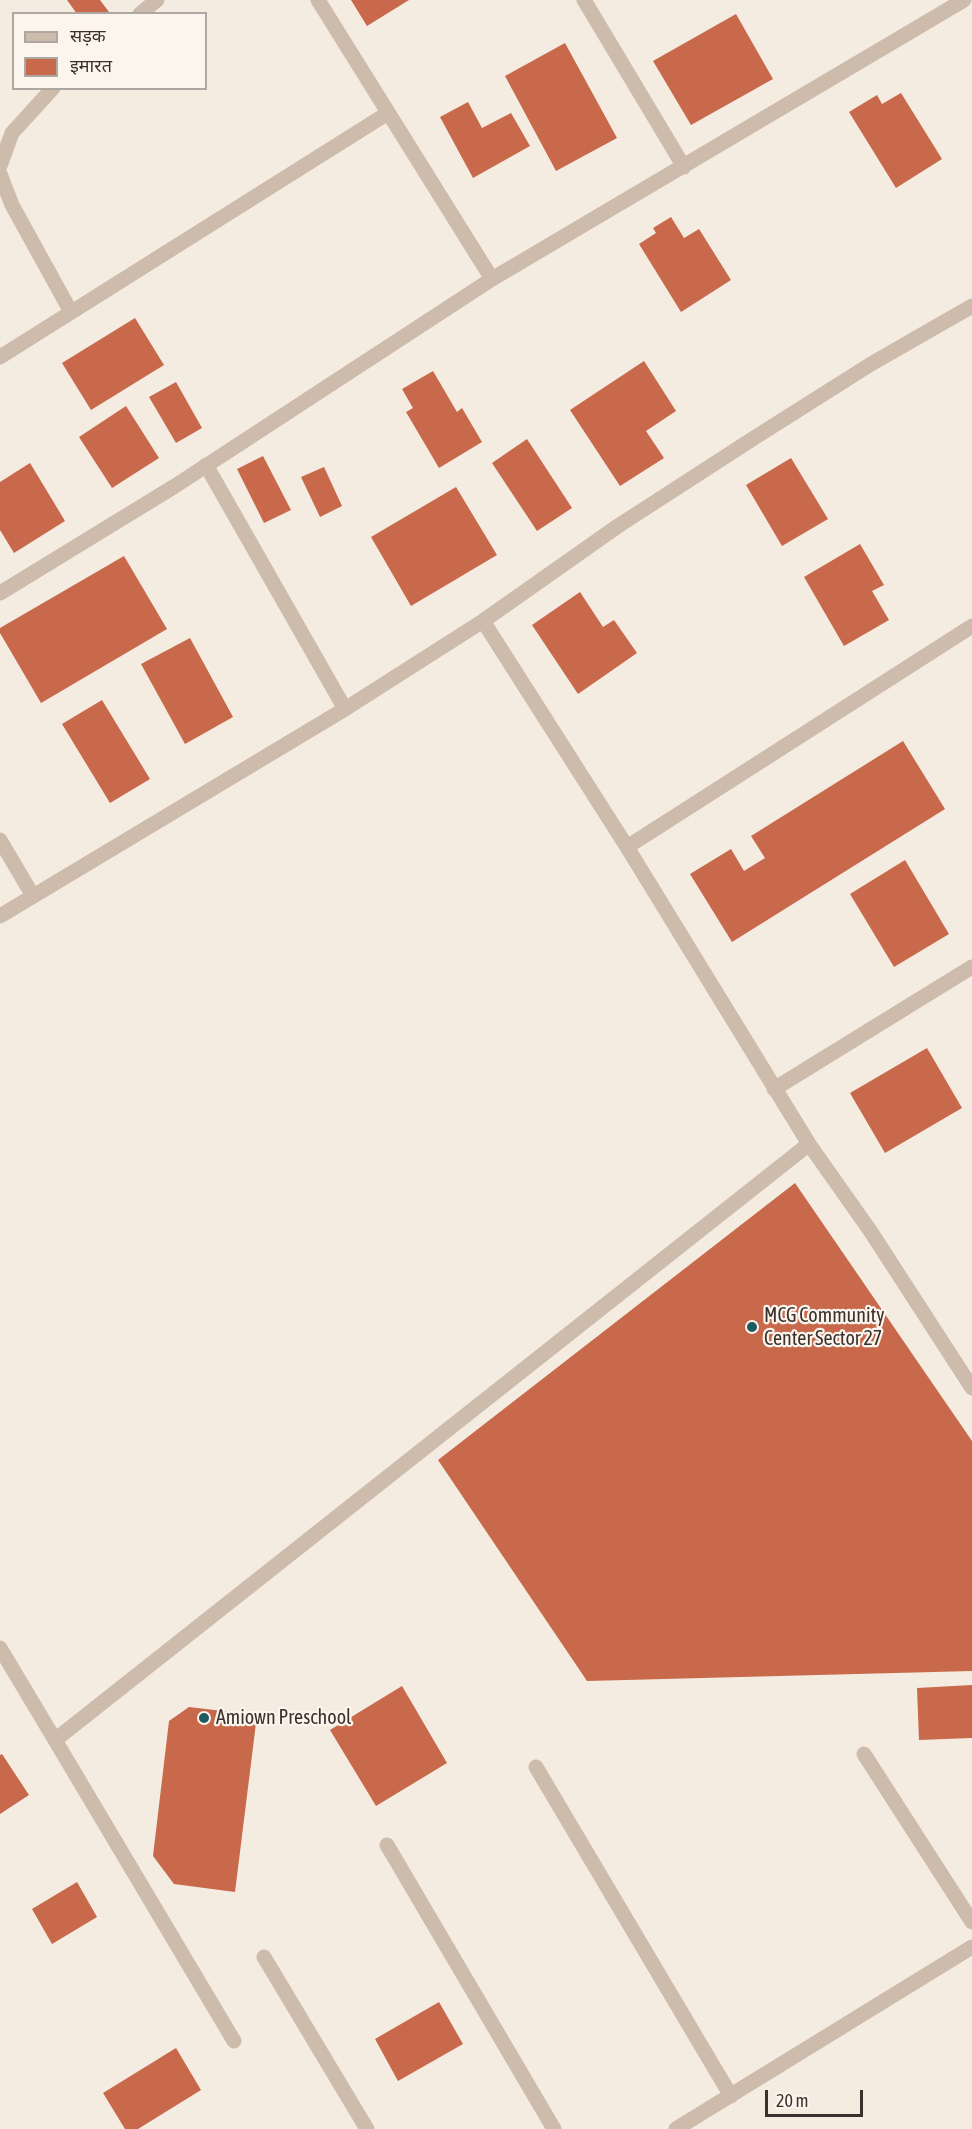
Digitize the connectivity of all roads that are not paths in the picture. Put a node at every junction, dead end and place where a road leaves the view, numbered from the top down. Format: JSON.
{"nodes":[{"id":1,"x":157,"y":0,"type":"edge"},
{"id":2,"x":318,"y":0,"type":"edge"},
{"id":3,"x":584,"y":0,"type":"edge"},
{"id":4,"x":964,"y":0,"type":"edge"},
{"id":5,"x":142,"y":12,"type":"edge"},
{"id":6,"x":51,"y":90,"type":"edge"},
{"id":7,"x":388,"y":113,"type":"junction"},
{"id":8,"x":0,"y":166,"type":"edge"},
{"id":9,"x":684,"y":167,"type":"junction"},
{"id":10,"x":0,"y":174,"type":"edge"},
{"id":11,"x":492,"y":279,"type":"junction"},
{"id":12,"x":71,"y":312,"type":"junction"},
{"id":13,"x":970,"y":312,"type":"edge"},
{"id":14,"x":0,"y":357,"type":"edge"},
{"id":15,"x":207,"y":465,"type":"junction"},
{"id":16,"x":2,"y":586,"type":"edge"},
{"id":17,"x":483,"y":621,"type":"junction"},
{"id":18,"x":972,"y":626,"type":"edge"},
{"id":19,"x":345,"y":709,"type":"junction"},
{"id":20,"x":0,"y":840,"type":"edge"},
{"id":21,"x":627,"y":847,"type":"junction"},
{"id":22,"x":33,"y":896,"type":"junction"},
{"id":23,"x":0,"y":916,"type":"edge"},
{"id":24,"x":972,"y":966,"type":"edge"},
{"id":25,"x":774,"y":1089,"type":"junction"},
{"id":26,"x":809,"y":1144,"type":"junction"},
{"id":27,"x":972,"y":1388,"type":"edge"},
{"id":28,"x":0,"y":1648,"type":"edge"},
{"id":29,"x":55,"y":1740,"type":"junction"},
{"id":30,"x":864,"y":1754,"type":"dead end"},
{"id":31,"x":536,"y":1767,"type":"dead end"},
{"id":32,"x":387,"y":1845,"type":"dead end"},
{"id":33,"x":972,"y":1922,"type":"edge"},
{"id":34,"x":972,"y":1947,"type":"edge"},
{"id":35,"x":264,"y":1957,"type":"dead end"},
{"id":36,"x":234,"y":2040,"type":"dead end"},
{"id":37,"x":731,"y":2096,"type":"junction"},
{"id":38,"x":367,"y":2129,"type":"edge"},
{"id":39,"x":554,"y":2129,"type":"edge"},
{"id":40,"x":676,"y":2129,"type":"edge"}],
"edges":[{"from":1,"to":5,"type":"street"},
{"from":2,"to":7,"type":"street"},
{"from":3,"to":9,"type":"street"},
{"from":4,"to":9,"type":"street"},
{"from":6,"to":8,"type":"street"},
{"from":7,"to":11,"type":"street"},
{"from":7,"to":12,"type":"street"},
{"from":9,"to":11,"type":"street"},
{"from":10,"to":12,"type":"street"},
{"from":11,"to":15,"type":"street"},
{"from":12,"to":14,"type":"street"},
{"from":13,"to":17,"type":"street"},
{"from":15,"to":16,"type":"street"},
{"from":15,"to":19,"type":"street"},
{"from":17,"to":19,"type":"street"},
{"from":17,"to":21,"type":"street"},
{"from":18,"to":21,"type":"street"},
{"from":19,"to":22,"type":"street"},
{"from":20,"to":22,"type":"street"},
{"from":21,"to":25,"type":"street"},
{"from":22,"to":23,"type":"street"},
{"from":24,"to":25,"type":"street"},
{"from":25,"to":26,"type":"street"},
{"from":26,"to":27,"type":"street"},
{"from":26,"to":29,"type":"street"},
{"from":28,"to":29,"type":"street"},
{"from":29,"to":36,"type":"street"},
{"from":30,"to":33,"type":"street"},
{"from":31,"to":37,"type":"street"},
{"from":32,"to":39,"type":"street"},
{"from":34,"to":37,"type":"street"},
{"from":35,"to":38,"type":"street"},
{"from":37,"to":40,"type":"street"}]}
